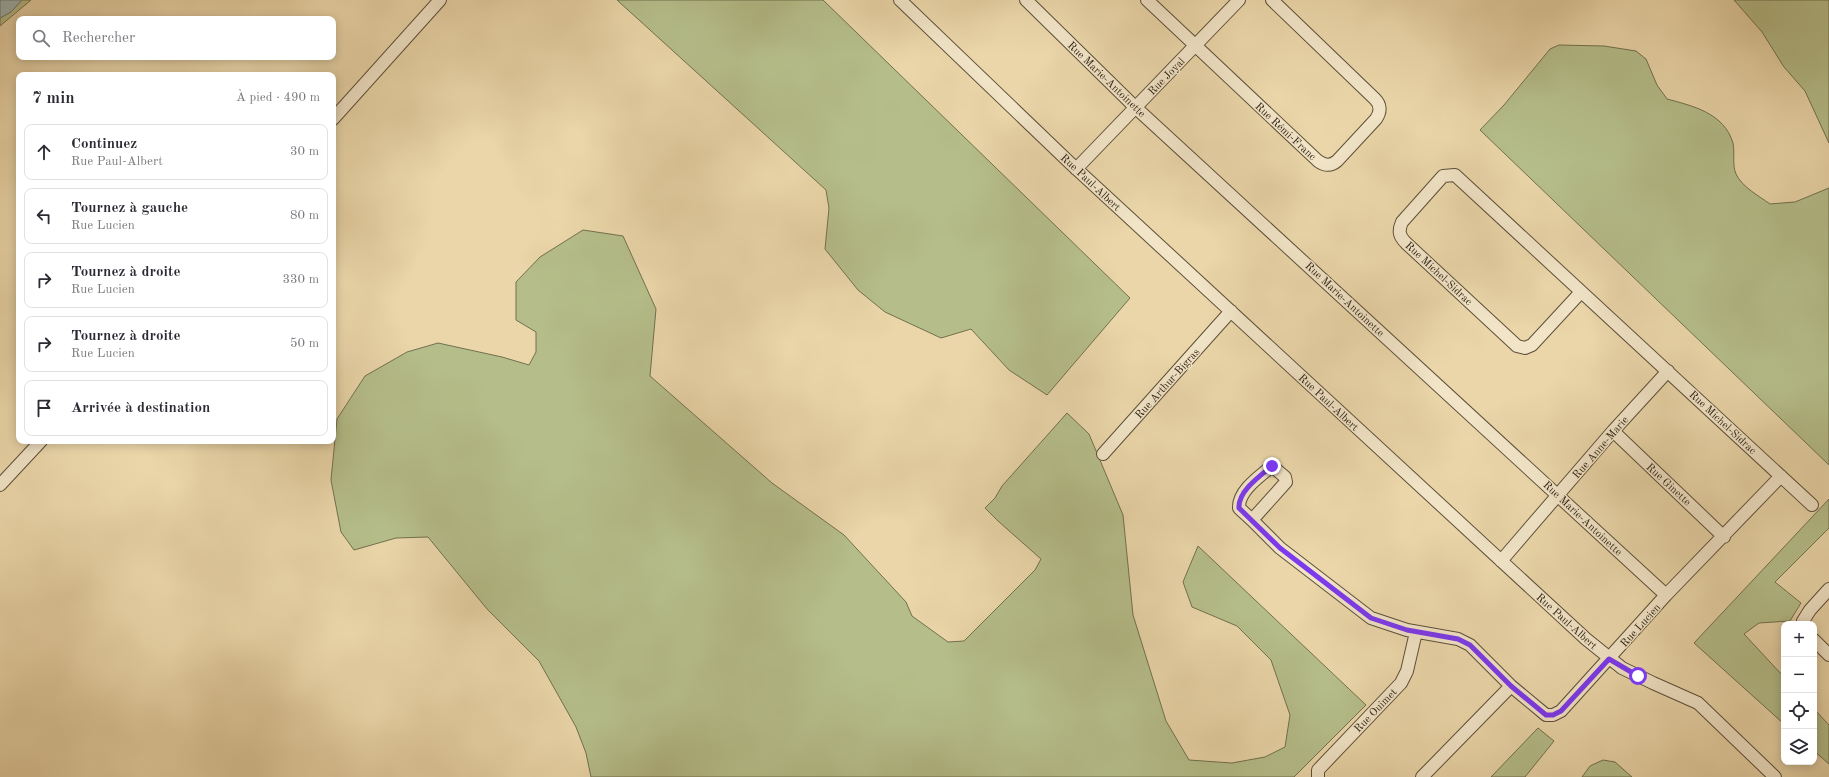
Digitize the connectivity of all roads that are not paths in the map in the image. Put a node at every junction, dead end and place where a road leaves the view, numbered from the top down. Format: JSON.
{"nodes":[{"id":1,"x":440,"y":0,"type":"edge"},
{"id":2,"x":900,"y":0,"type":"edge"},
{"id":3,"x":1026,"y":0,"type":"edge"},
{"id":4,"x":1147,"y":0,"type":"edge"},
{"id":5,"x":1239,"y":0,"type":"edge"},
{"id":6,"x":1272,"y":0,"type":"edge"},
{"id":7,"x":1195,"y":46,"type":"junction"},
{"id":8,"x":1136,"y":107,"type":"junction"},
{"id":9,"x":336,"y":116,"type":"edge"},
{"id":10,"x":1076,"y":169,"type":"junction"},
{"id":11,"x":1581,"y":292,"type":"junction"},
{"id":12,"x":1230,"y":311,"type":"junction"},
{"id":13,"x":1668,"y":371,"type":"junction"},
{"id":14,"x":1613,"y":431,"type":"junction"},
{"id":15,"x":38,"y":444,"type":"edge"},
{"id":16,"x":1103,"y":454,"type":"dead end"},
{"id":17,"x":1781,"y":476,"type":"junction"},
{"id":18,"x":0,"y":485,"type":"edge"},
{"id":19,"x":1558,"y":495,"type":"junction"},
{"id":20,"x":1812,"y":505,"type":"dead end"},
{"id":21,"x":1252,"y":520,"type":"dead end"},
{"id":22,"x":1724,"y":537,"type":"junction"},
{"id":23,"x":1501,"y":561,"type":"junction"},
{"id":24,"x":1829,"y":589,"type":"edge"},
{"id":25,"x":1666,"y":595,"type":"junction"},
{"id":26,"x":1803,"y":621,"type":"edge"},
{"id":27,"x":1416,"y":632,"type":"junction"},
{"id":28,"x":1817,"y":643,"type":"edge"},
{"id":29,"x":1829,"y":655,"type":"edge"},
{"id":30,"x":1609,"y":659,"type":"junction"},
{"id":31,"x":1511,"y":686,"type":"junction"},
{"id":32,"x":1318,"y":777,"type":"edge"},
{"id":33,"x":1422,"y":777,"type":"edge"},
{"id":34,"x":1775,"y":777,"type":"edge"}],
"edges":[{"from":1,"to":9,"type":"street"},
{"from":2,"to":10,"type":"street","name":"Rue Paul-Albert"},
{"from":3,"to":8,"type":"street","name":"Rue Marie-Antoinette"},
{"from":4,"to":7,"type":"street","name":"Rue Rémi-Franc"},
{"from":5,"to":7,"type":"street","name":"Rue Joyal"},
{"from":6,"to":7,"type":"street","name":"Rue Rémi-Franc"},
{"from":7,"to":8,"type":"street","name":"Rue Joyal"},
{"from":8,"to":10,"type":"street","name":"Rue Joyal"},
{"from":8,"to":19,"type":"street","name":"Rue Marie-Antoinette"},
{"from":10,"to":12,"type":"street","name":"Rue Paul-Albert"},
{"from":11,"to":11,"type":"street","name":"Rue Michel-Sidrac"},
{"from":11,"to":13,"type":"street","name":"Rue Michel-Sidrac"},
{"from":12,"to":16,"type":"street","name":"Rue Arthur-Bigras"},
{"from":12,"to":23,"type":"street","name":"Rue Paul-Albert"},
{"from":13,"to":14,"type":"street","name":"Rue Anne-Marie"},
{"from":13,"to":17,"type":"street","name":"Rue Michel-Sidrac"},
{"from":14,"to":19,"type":"street","name":"Rue Anne-Marie"},
{"from":14,"to":22,"type":"street","name":"Rue Ginette"},
{"from":15,"to":18,"type":"street"},
{"from":17,"to":20,"type":"street","name":"Rue Michel-Sidrac"},
{"from":17,"to":22,"type":"street","name":"Rue Lucien"},
{"from":19,"to":23,"type":"street","name":"Rue Anne-Marie"},
{"from":19,"to":25,"type":"street","name":"Rue Marie-Antoinette"},
{"from":21,"to":27,"type":"street","name":"Rue Lucien"},
{"from":22,"to":25,"type":"street","name":"Rue Lucien"},
{"from":23,"to":30,"type":"street","name":"Rue Paul-Albert"},
{"from":24,"to":26,"type":"street"},
{"from":25,"to":30,"type":"street","name":"Rue Lucien"},
{"from":27,"to":31,"type":"street","name":"Rue Lucien"},
{"from":27,"to":32,"type":"street","name":"Rue Ouimet"},
{"from":28,"to":29,"type":"street"},
{"from":30,"to":31,"type":"street","name":"Rue Lucien"},
{"from":30,"to":34,"type":"street","name":"Rue Paul-Albert"},
{"from":31,"to":33,"type":"street"}]}
